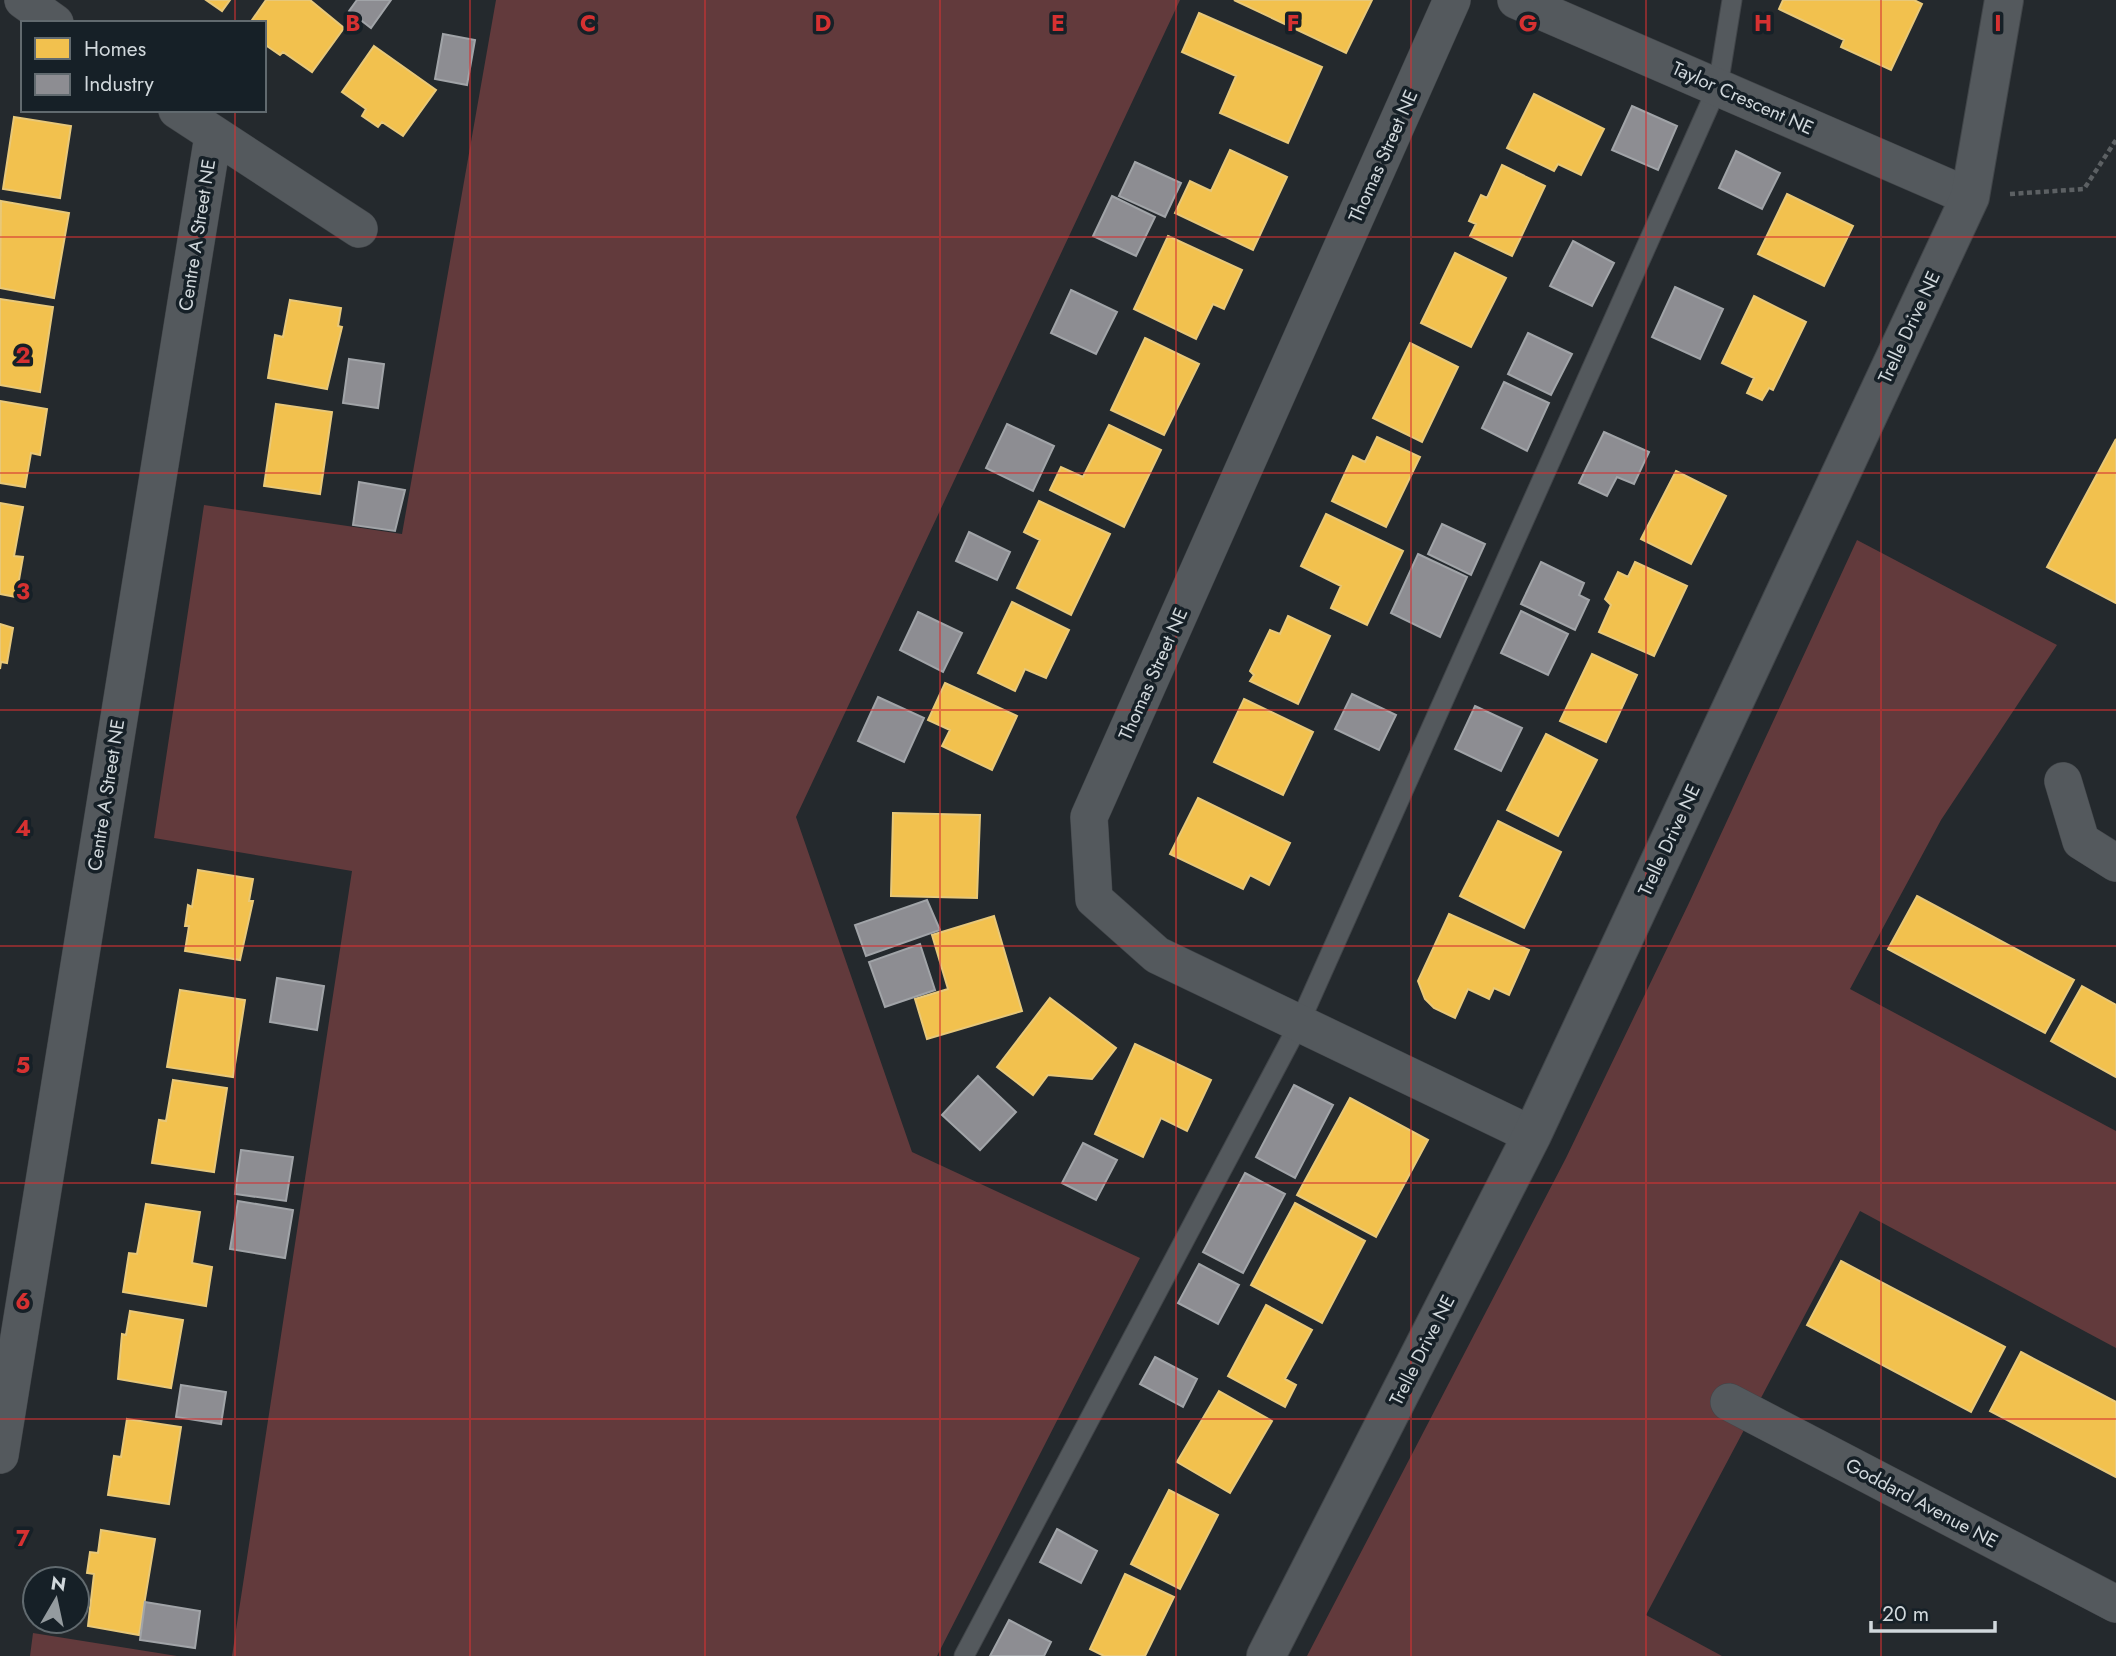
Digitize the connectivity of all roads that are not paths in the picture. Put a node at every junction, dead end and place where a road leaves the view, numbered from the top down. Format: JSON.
{"nodes":[{"id":1,"x":23,"y":0,"type":"edge"},
{"id":2,"x":1452,"y":0,"type":"edge"},
{"id":3,"x":1516,"y":0,"type":"edge"},
{"id":4,"x":1732,"y":0,"type":"edge"},
{"id":5,"x":2004,"y":0,"type":"edge"},
{"id":6,"x":52,"y":21,"type":"edge"},
{"id":7,"x":1717,"y":86,"type":"junction"},
{"id":8,"x":180,"y":112,"type":"edge"},
{"id":9,"x":213,"y":136,"type":"junction"},
{"id":10,"x":1970,"y":197,"type":"junction"},
{"id":11,"x":359,"y":229,"type":"dead end"},
{"id":12,"x":2063,"y":781,"type":"dead end"},
{"id":13,"x":2116,"y":863,"type":"edge"},
{"id":14,"x":1299,"y":1024,"type":"junction"},
{"id":15,"x":1531,"y":1135,"type":"junction"},
{"id":16,"x":1729,"y":1402,"type":"dead end"},
{"id":17,"x":0,"y":1455,"type":"edge"},
{"id":18,"x":2116,"y":1604,"type":"edge"},
{"id":19,"x":964,"y":1656,"type":"edge"},
{"id":20,"x":1266,"y":1656,"type":"edge"}],
"edges":[{"from":1,"to":6,"type":"street"},
{"from":2,"to":14,"type":"street","name":"Thomas Street NE"},
{"from":3,"to":7,"type":"street","name":"Taylor Crescent NE"},
{"from":4,"to":7,"type":"lane"},
{"from":5,"to":10,"type":"street","name":"Trelle Drive NE"},
{"from":7,"to":10,"type":"street","name":"Taylor Crescent NE"},
{"from":7,"to":14,"type":"lane"},
{"from":8,"to":9,"type":"street"},
{"from":9,"to":11,"type":"street"},
{"from":9,"to":17,"type":"street","name":"Centre A Street NE"},
{"from":10,"to":15,"type":"street","name":"Trelle Drive NE"},
{"from":12,"to":13,"type":"street"},
{"from":14,"to":15,"type":"street","name":"Thomas Street NE"},
{"from":14,"to":19,"type":"lane"},
{"from":15,"to":20,"type":"street","name":"Trelle Drive NE"},
{"from":16,"to":18,"type":"street","name":"Goddard Avenue NE"}]}
